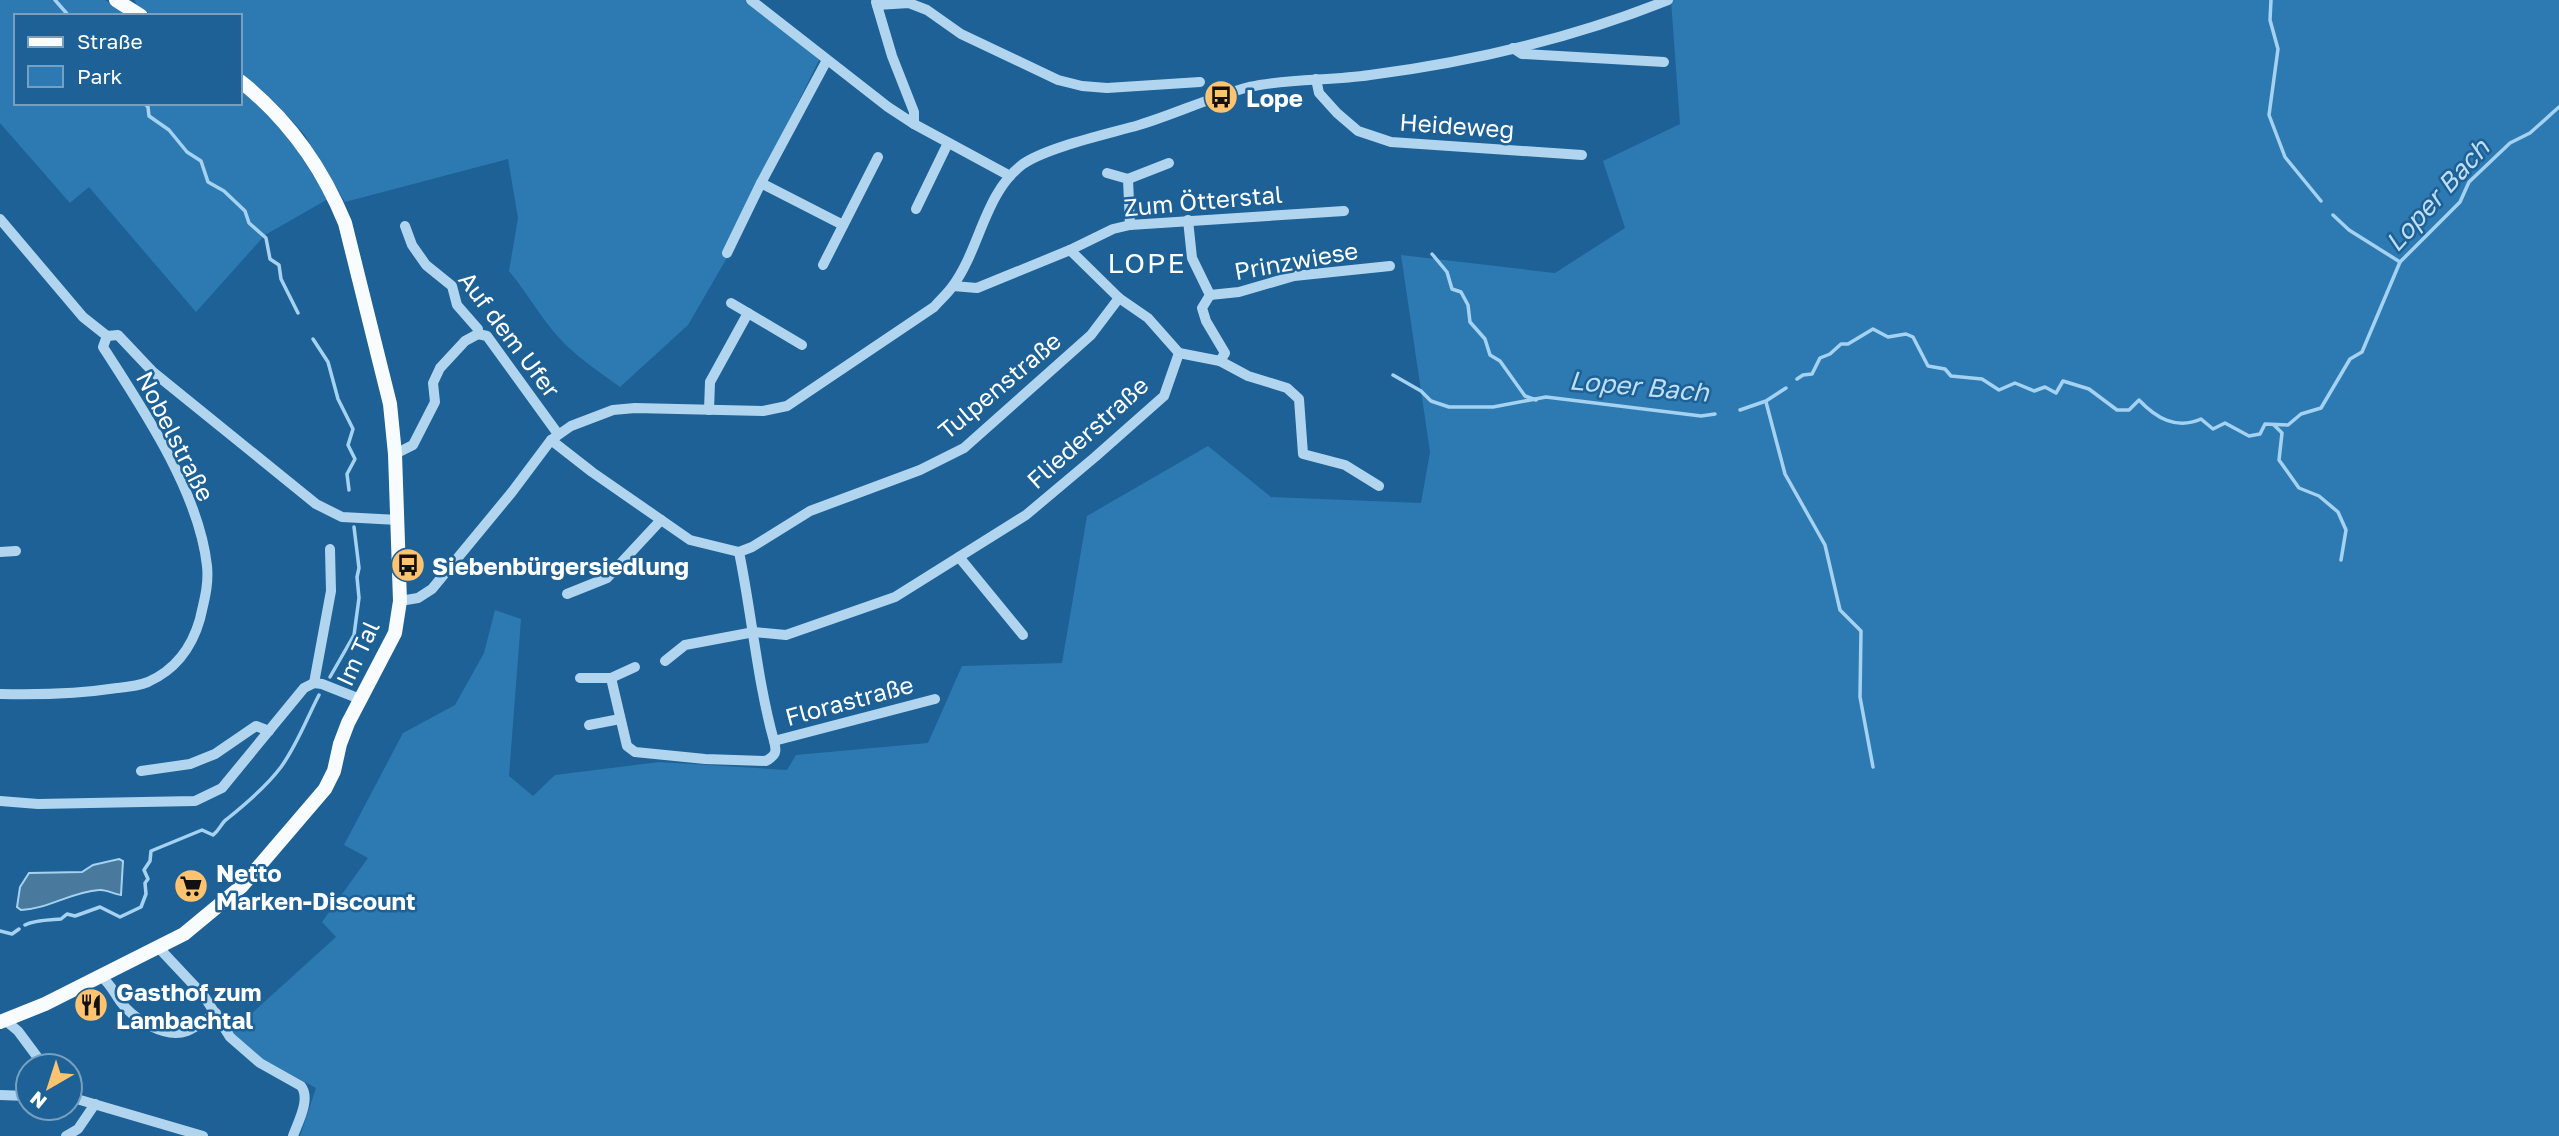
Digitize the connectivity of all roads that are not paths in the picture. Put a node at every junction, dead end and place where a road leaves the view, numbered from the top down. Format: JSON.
{"nodes":[{"id":1,"x":751,"y":0,"type":"edge"},
{"id":2,"x":1668,"y":0,"type":"edge"},
{"id":3,"x":119,"y":1,"type":"edge"},
{"id":4,"x":877,"y":3,"type":"edge"},
{"id":5,"x":138,"y":14,"type":"edge"},
{"id":6,"x":1513,"y":48,"type":"junction"},
{"id":7,"x":827,"y":60,"type":"junction"},
{"id":8,"x":1664,"y":62,"type":"dead end"},
{"id":9,"x":1316,"y":79,"type":"junction"},
{"id":10,"x":1200,"y":82,"type":"dead end"},
{"id":11,"x":242,"y":83,"type":"edge"},
{"id":12,"x":914,"y":124,"type":"junction"},
{"id":13,"x":948,"y":143,"type":"junction"},
{"id":14,"x":1582,"y":155,"type":"dead end"},
{"id":15,"x":878,"y":157,"type":"dead end"},
{"id":16,"x":1169,"y":163,"type":"dead end"},
{"id":17,"x":1107,"y":173,"type":"dead end"},
{"id":18,"x":1010,"y":176,"type":"junction"},
{"id":19,"x":1128,"y":179,"type":"junction"},
{"id":20,"x":761,"y":183,"type":"junction"},
{"id":21,"x":916,"y":209,"type":"dead end"},
{"id":22,"x":1344,"y":211,"type":"dead end"},
{"id":23,"x":0,"y":219,"type":"edge"},
{"id":24,"x":1188,"y":220,"type":"junction"},
{"id":25,"x":843,"y":225,"type":"junction"},
{"id":26,"x":1130,"y":225,"type":"junction"},
{"id":27,"x":405,"y":226,"type":"dead end"},
{"id":28,"x":1070,"y":250,"type":"junction"},
{"id":29,"x":727,"y":253,"type":"dead end"},
{"id":30,"x":823,"y":265,"type":"dead end"},
{"id":31,"x":1390,"y":266,"type":"dead end"},
{"id":32,"x":953,"y":286,"type":"junction"},
{"id":33,"x":1210,"y":295,"type":"junction"},
{"id":34,"x":1119,"y":298,"type":"junction"},
{"id":35,"x":731,"y":303,"type":"dead end"},
{"id":36,"x":748,"y":313,"type":"junction"},
{"id":37,"x":478,"y":334,"type":"junction"},
{"id":38,"x":107,"y":336,"type":"junction"},
{"id":39,"x":802,"y":345,"type":"dead end"},
{"id":40,"x":1179,"y":353,"type":"junction"},
{"id":41,"x":1220,"y":361,"type":"junction"},
{"id":42,"x":709,"y":410,"type":"junction"},
{"id":43,"x":555,"y":437,"type":"junction"},
{"id":44,"x":395,"y":454,"type":"junction"},
{"id":45,"x":1379,"y":486,"type":"dead end"},
{"id":46,"x":398,"y":520,"type":"junction"},
{"id":47,"x":661,"y":520,"type":"junction"},
{"id":48,"x":330,"y":549,"type":"dead end"},
{"id":49,"x":16,"y":551,"type":"dead end"},
{"id":50,"x":0,"y":552,"type":"edge"},
{"id":51,"x":739,"y":552,"type":"junction"},
{"id":52,"x":959,"y":557,"type":"junction"},
{"id":53,"x":568,"y":594,"type":"dead end"},
{"id":54,"x":400,"y":600,"type":"junction"},
{"id":55,"x":754,"y":632,"type":"junction"},
{"id":56,"x":1023,"y":635,"type":"dead end"},
{"id":57,"x":665,"y":661,"type":"dead end"},
{"id":58,"x":635,"y":667,"type":"dead end"},
{"id":59,"x":580,"y":678,"type":"dead end"},
{"id":60,"x":611,"y":678,"type":"junction"},
{"id":61,"x":314,"y":683,"type":"junction"},
{"id":62,"x":0,"y":694,"type":"edge"},
{"id":63,"x":360,"y":699,"type":"junction"},
{"id":64,"x":935,"y":699,"type":"dead end"},
{"id":65,"x":620,"y":719,"type":"junction"},
{"id":66,"x":589,"y":725,"type":"dead end"},
{"id":67,"x":269,"y":731,"type":"junction"},
{"id":68,"x":774,"y":741,"type":"junction"},
{"id":69,"x":141,"y":771,"type":"dead end"},
{"id":70,"x":0,"y":802,"type":"edge"},
{"id":71,"x":158,"y":947,"type":"junction"},
{"id":72,"x":100,"y":975,"type":"junction"},
{"id":73,"x":216,"y":1013,"type":"junction"},
{"id":74,"x":3,"y":1021,"type":"edge"},
{"id":75,"x":34,"y":1052,"type":"edge"},
{"id":76,"x":84,"y":1101,"type":"edge"},
{"id":77,"x":95,"y":1104,"type":"junction"},
{"id":78,"x":66,"y":1136,"type":"edge"},
{"id":79,"x":203,"y":1136,"type":"edge"},
{"id":80,"x":293,"y":1136,"type":"edge"}],
"edges":[{"from":1,"to":7,"type":"street"},
{"from":2,"to":6,"type":"street"},
{"from":3,"to":5,"type":"main road"},
{"from":4,"to":10,"type":"street"},
{"from":4,"to":12,"type":"street"},
{"from":6,"to":8,"type":"street"},
{"from":6,"to":9,"type":"street"},
{"from":7,"to":12,"type":"street"},
{"from":7,"to":20,"type":"street"},
{"from":9,"to":14,"type":"street","name":"Heideweg"},
{"from":9,"to":18,"type":"street"},
{"from":11,"to":44,"type":"main road","name":"Im Tal"},
{"from":12,"to":13,"type":"street"},
{"from":13,"to":18,"type":"street"},
{"from":13,"to":21,"type":"street"},
{"from":15,"to":25,"type":"street"},
{"from":16,"to":19,"type":"street"},
{"from":17,"to":19,"type":"street"},
{"from":18,"to":32,"type":"street"},
{"from":19,"to":26,"type":"street"},
{"from":20,"to":25,"type":"street"},
{"from":20,"to":29,"type":"street"},
{"from":22,"to":24,"type":"street","name":"Zum Ötterstal"},
{"from":23,"to":38,"type":"street"},
{"from":24,"to":26,"type":"street","name":"Zum Ötterstal"},
{"from":24,"to":33,"type":"street"},
{"from":25,"to":30,"type":"street"},
{"from":26,"to":28,"type":"street","name":"Zum Ötterstal"},
{"from":27,"to":37,"type":"street","name":"Auf dem Ufer"},
{"from":28,"to":32,"type":"street"},
{"from":28,"to":34,"type":"street"},
{"from":31,"to":33,"type":"street","name":"Prinzwiese"},
{"from":32,"to":42,"type":"street"},
{"from":33,"to":41,"type":"street"},
{"from":34,"to":40,"type":"street"},
{"from":34,"to":51,"type":"street","name":"Tulpenstraße"},
{"from":35,"to":36,"type":"street"},
{"from":36,"to":39,"type":"street"},
{"from":36,"to":42,"type":"street"},
{"from":37,"to":43,"type":"street","name":"Auf dem Ufer"},
{"from":37,"to":44,"type":"street"},
{"from":38,"to":46,"type":"street"},
{"from":38,"to":62,"type":"street","name":"Nobelstraße"},
{"from":40,"to":41,"type":"street"},
{"from":40,"to":52,"type":"street","name":"Fliederstraße"},
{"from":41,"to":45,"type":"street"},
{"from":42,"to":43,"type":"street"},
{"from":43,"to":47,"type":"street"},
{"from":43,"to":54,"type":"street"},
{"from":44,"to":46,"type":"main road","name":"Im Tal"},
{"from":46,"to":54,"type":"main road","name":"Im Tal"},
{"from":47,"to":51,"type":"street"},
{"from":47,"to":53,"type":"street"},
{"from":48,"to":61,"type":"street"},
{"from":49,"to":50,"type":"street"},
{"from":51,"to":55,"type":"street","name":"Florastraße"},
{"from":52,"to":55,"type":"street","name":"Fliederstraße"},
{"from":52,"to":56,"type":"street"},
{"from":54,"to":63,"type":"main road","name":"Im Tal"},
{"from":55,"to":57,"type":"street"},
{"from":55,"to":68,"type":"street","name":"Florastraße"},
{"from":58,"to":60,"type":"street"},
{"from":59,"to":60,"type":"street"},
{"from":60,"to":65,"type":"street","name":"Florastraße"},
{"from":61,"to":63,"type":"street"},
{"from":61,"to":67,"type":"street"},
{"from":63,"to":71,"type":"main road","name":"Im Tal"},
{"from":64,"to":68,"type":"street","name":"Florastraße"},
{"from":65,"to":66,"type":"street"},
{"from":65,"to":68,"type":"street","name":"Florastraße"},
{"from":67,"to":69,"type":"street"},
{"from":67,"to":70,"type":"street"},
{"from":71,"to":72,"type":"main road","name":"Im Tal"},
{"from":71,"to":73,"type":"street"},
{"from":72,"to":73,"type":"street"},
{"from":72,"to":74,"type":"main road","name":"Im Tal"},
{"from":73,"to":80,"type":"street"},
{"from":74,"to":75,"type":"street"},
{"from":76,"to":77,"type":"street"},
{"from":77,"to":78,"type":"street"},
{"from":77,"to":79,"type":"street"}]}
